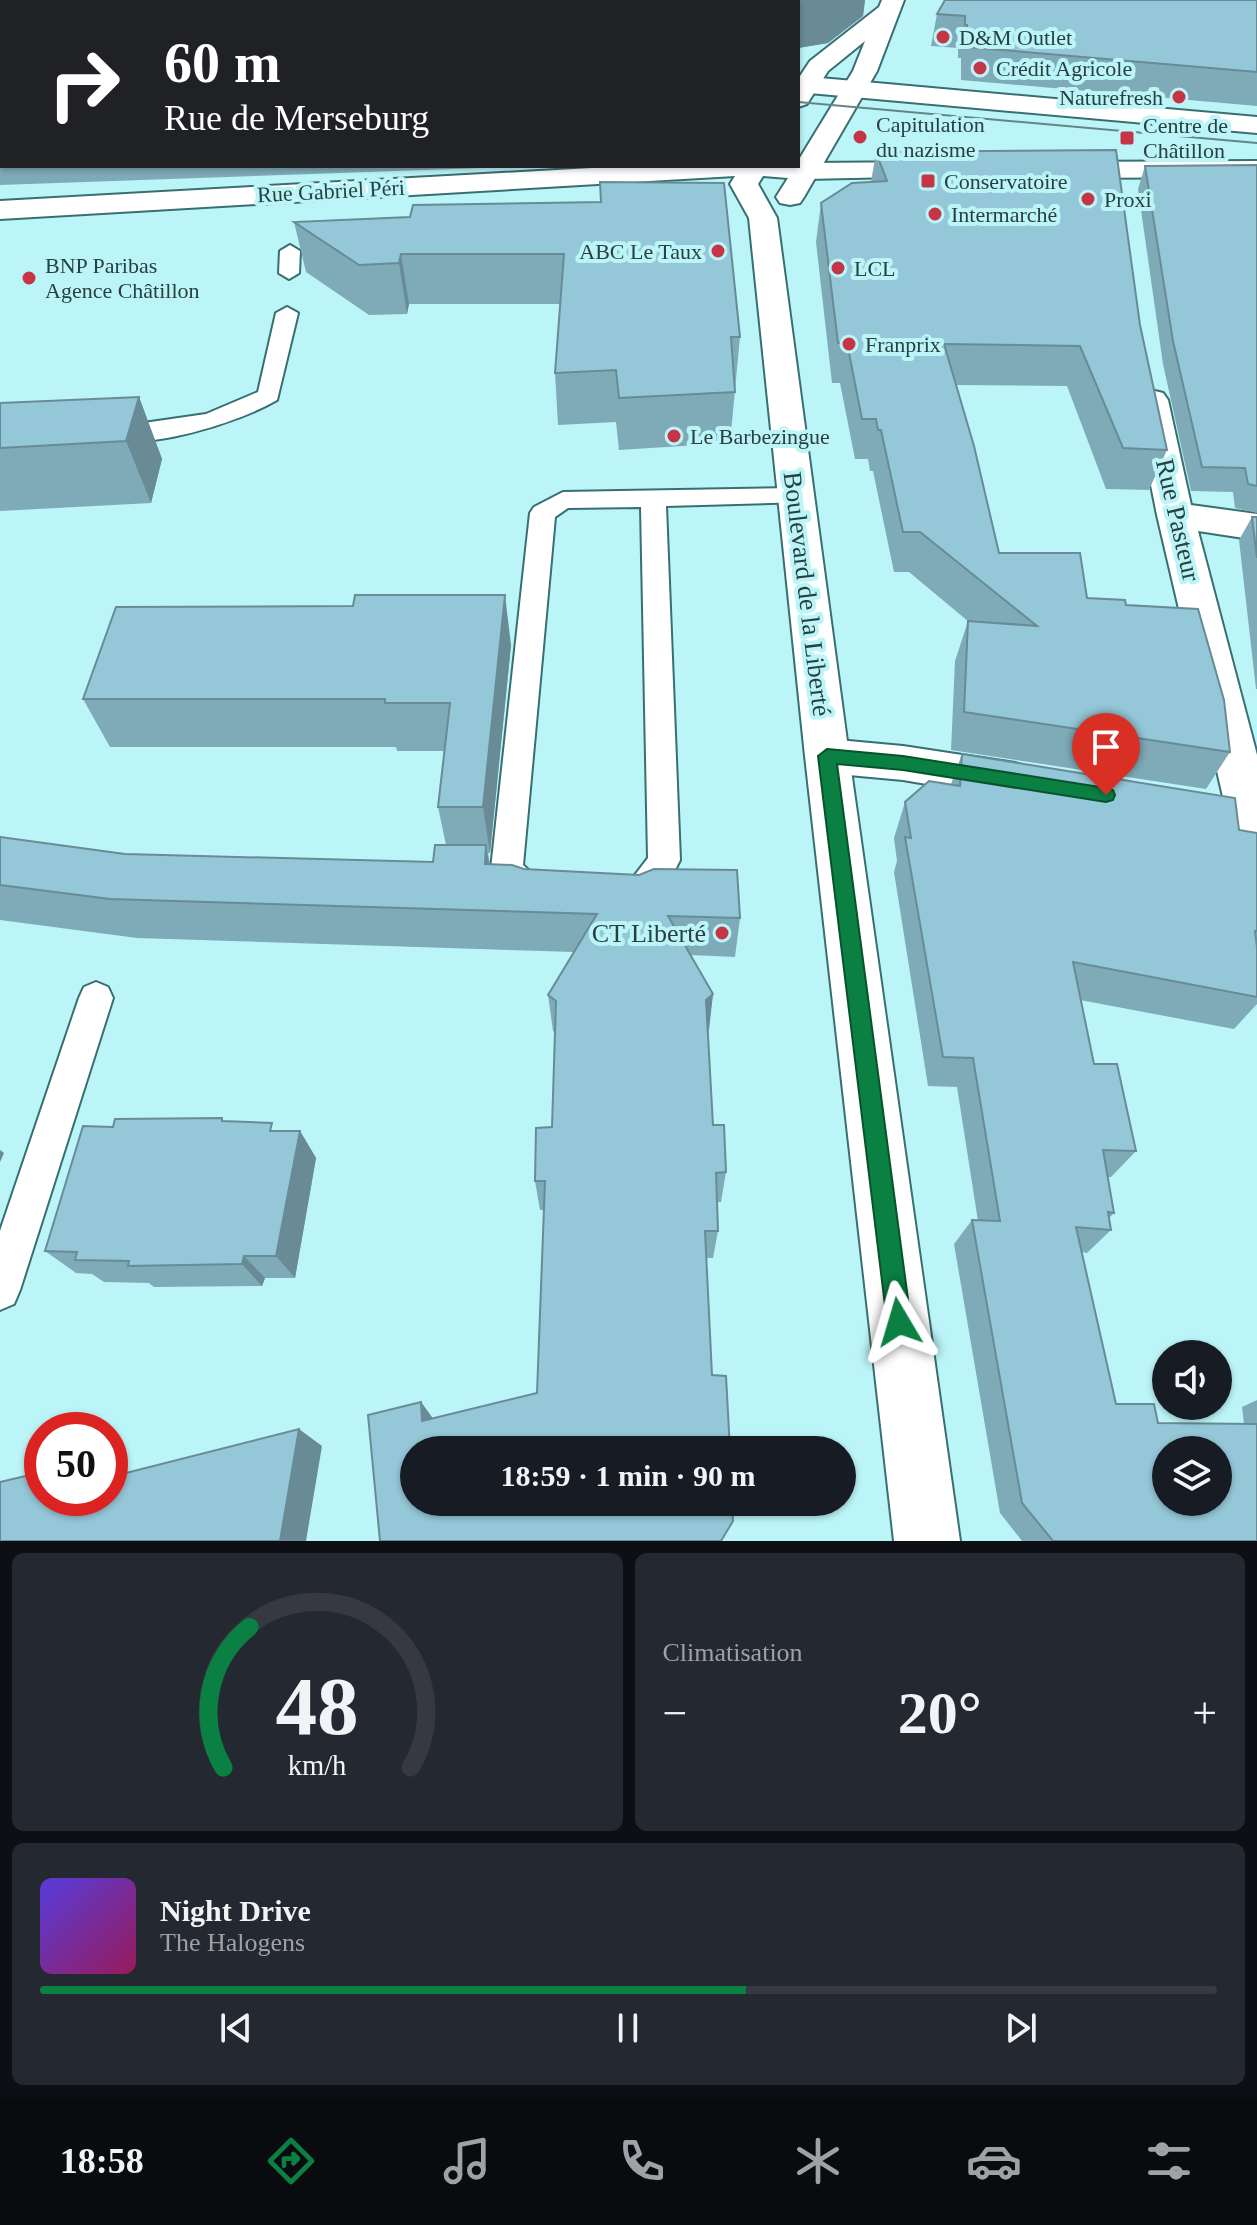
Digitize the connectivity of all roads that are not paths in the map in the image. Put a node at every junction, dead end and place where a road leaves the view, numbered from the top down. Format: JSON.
{"nodes":[{"id":1,"x":891,"y":6,"type":"edge"},
{"id":2,"x":855,"y":88,"type":"junction"},
{"id":3,"x":801,"y":89,"type":"edge"},
{"id":4,"x":1257,"y":125,"type":"edge"},
{"id":5,"x":720,"y":168,"type":"edge"},
{"id":6,"x":753,"y":168,"type":"edge"},
{"id":7,"x":775,"y":168,"type":"edge"},
{"id":8,"x":1257,"y":169,"type":"edge"},
{"id":9,"x":959,"y":170,"type":"edge"},
{"id":10,"x":1032,"y":170,"type":"edge"},
{"id":11,"x":806,"y":171,"type":"junction"},
{"id":12,"x":0,"y":210,"type":"edge"},
{"id":13,"x":763,"y":218,"type":"junction"},
{"id":14,"x":287,"y":313,"type":"dead end"},
{"id":15,"x":1144,"y":365,"type":"edge"},
{"id":16,"x":88,"y":435,"type":"edge"},
{"id":17,"x":795,"y":496,"type":"junction"},
{"id":18,"x":653,"y":498,"type":"junction"},
{"id":19,"x":1175,"y":515,"type":"junction"},
{"id":20,"x":1257,"y":527,"type":"edge"},
{"id":21,"x":827,"y":756,"type":"junction"},
{"id":22,"x":1054,"y":787,"type":"edge"},
{"id":23,"x":1206,"y":811,"type":"edge"},
{"id":24,"x":1254,"y":818,"type":"edge"},
{"id":25,"x":561,"y":893,"type":"edge"},
{"id":26,"x":608,"y":896,"type":"edge"},
{"id":27,"x":96,"y":998,"type":"dead end"},
{"id":28,"x":0,"y":1290,"type":"edge"},
{"id":29,"x":927,"y":1541,"type":"edge"}],
"edges":[{"from":1,"to":2,"type":"main road"},
{"from":1,"to":3,"type":"main road"},
{"from":2,"to":3,"type":"main road"},
{"from":2,"to":4,"type":"main road"},
{"from":2,"to":11,"type":"main road"},
{"from":5,"to":12,"type":"main road","name":"Rue Gabriel Péri"},
{"from":6,"to":13,"type":"main road"},
{"from":7,"to":11,"type":"main road","name":"Rue Gabriel Péri"},
{"from":8,"to":10,"type":"main road"},
{"from":9,"to":11,"type":"main road","name":"Rue Gabriel Péri"},
{"from":11,"to":13,"type":"main road"},
{"from":13,"to":17,"type":"main road","name":"Boulevard de la Liberté"},
{"from":14,"to":16,"type":"lane"},
{"from":15,"to":19,"type":"main road","name":"Rue Pasteur"},
{"from":17,"to":18,"type":"lane"},
{"from":17,"to":21,"type":"main road","name":"Boulevard de la Liberté"},
{"from":18,"to":25,"type":"lane"},
{"from":18,"to":26,"type":"lane"},
{"from":19,"to":20,"type":"main road"},
{"from":19,"to":24,"type":"main road","name":"Rue Pasteur"},
{"from":21,"to":22,"type":"main road"},
{"from":21,"to":29,"type":"main road","name":"Boulevard de la Liberté"},
{"from":23,"to":24,"type":"main road"},
{"from":27,"to":28,"type":"lane"}]}
